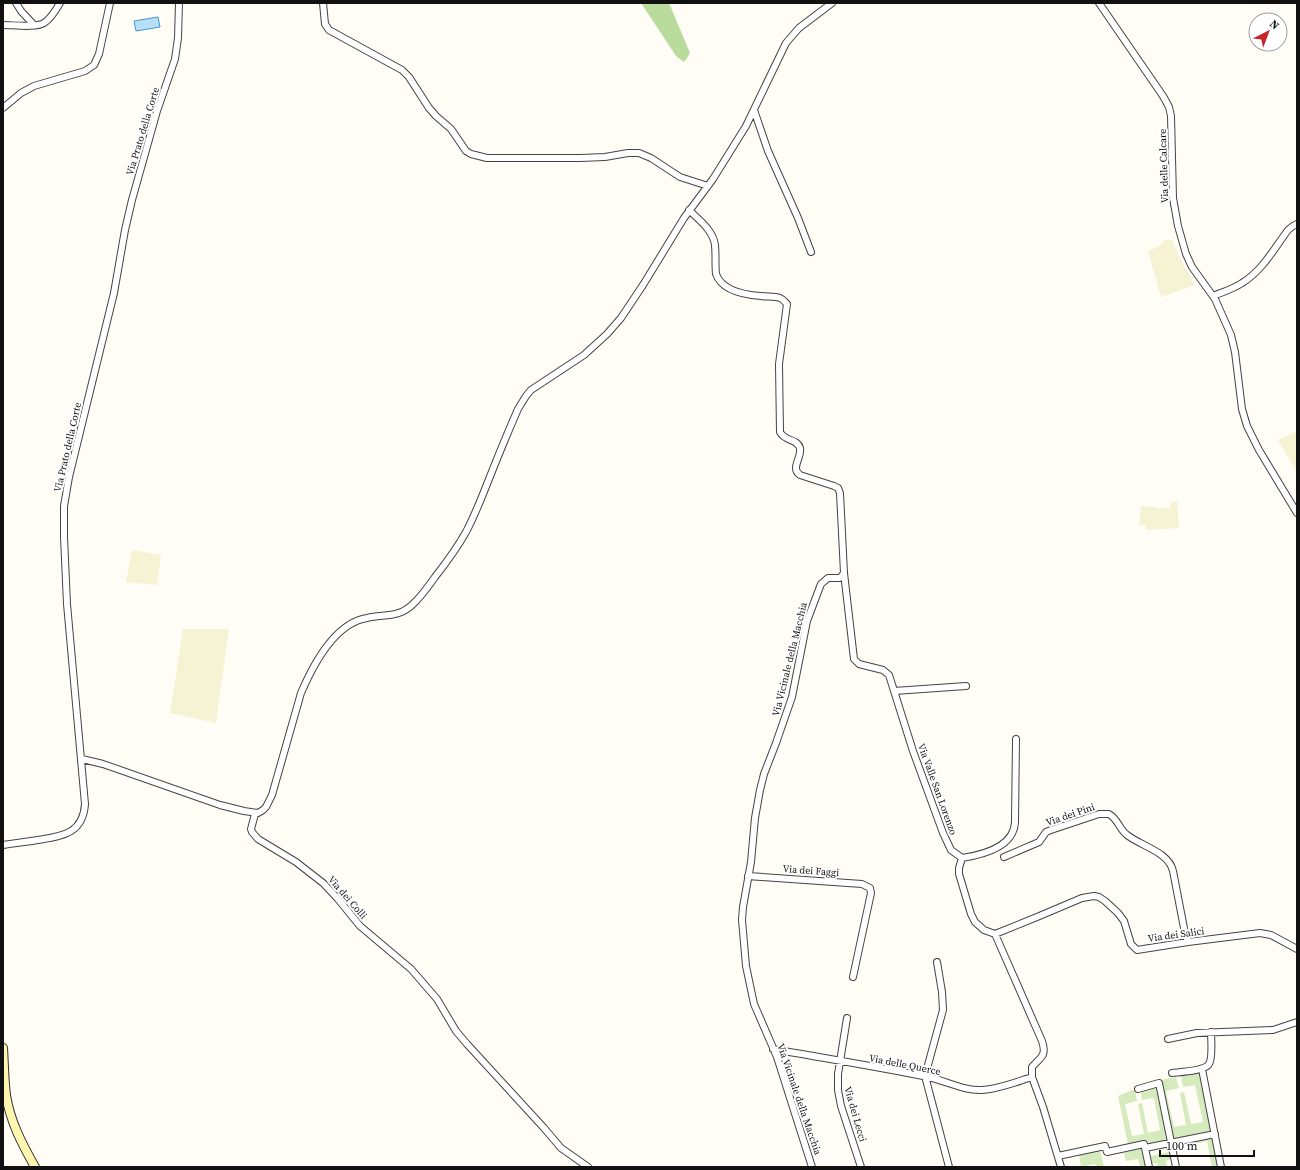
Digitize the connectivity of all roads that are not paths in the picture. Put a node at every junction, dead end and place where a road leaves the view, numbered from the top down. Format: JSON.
{"nodes":[{"id":1,"x":16,"y":3,"type":"edge"},
{"id":2,"x":60,"y":3,"type":"edge"},
{"id":3,"x":110,"y":3,"type":"edge"},
{"id":4,"x":178,"y":3,"type":"edge"},
{"id":5,"x":323,"y":3,"type":"edge"},
{"id":6,"x":832,"y":3,"type":"edge"},
{"id":7,"x":1099,"y":3,"type":"edge"},
{"id":8,"x":3,"y":25,"type":"edge"},
{"id":9,"x":34,"y":25,"type":"junction"},
{"id":10,"x":3,"y":108,"type":"edge"},
{"id":11,"x":754,"y":110,"type":"junction"},
{"id":12,"x":708,"y":186,"type":"junction"},
{"id":13,"x":689,"y":210,"type":"junction"},
{"id":14,"x":1297,"y":224,"type":"edge"},
{"id":15,"x":811,"y":252,"type":"dead end"},
{"id":16,"x":1213,"y":296,"type":"junction"},
{"id":17,"x":1297,"y":513,"type":"edge"},
{"id":18,"x":844,"y":573,"type":"junction"},
{"id":19,"x":966,"y":686,"type":"dead end"},
{"id":20,"x":894,"y":691,"type":"junction"},
{"id":21,"x":1016,"y":739,"type":"dead end"},
{"id":22,"x":82,"y":759,"type":"junction"},
{"id":23,"x":255,"y":814,"type":"junction"},
{"id":24,"x":3,"y":845,"type":"edge"},
{"id":25,"x":1004,"y":857,"type":"dead end"},
{"id":26,"x":962,"y":858,"type":"junction"},
{"id":27,"x":748,"y":876,"type":"junction"},
{"id":28,"x":995,"y":934,"type":"junction"},
{"id":29,"x":1188,"y":942,"type":"junction"},
{"id":30,"x":1297,"y":949,"type":"edge"},
{"id":31,"x":937,"y":962,"type":"dead end"},
{"id":32,"x":853,"y":977,"type":"dead end"},
{"id":33,"x":847,"y":1018,"type":"dead end"},
{"id":34,"x":1297,"y":1022,"type":"edge"},
{"id":35,"x":1211,"y":1032,"type":"junction"},
{"id":36,"x":1168,"y":1039,"type":"dead end"},
{"id":37,"x":3,"y":1048,"type":"edge"},
{"id":38,"x":773,"y":1048,"type":"junction"},
{"id":39,"x":840,"y":1062,"type":"junction"},
{"id":40,"x":1202,"y":1069,"type":"junction"},
{"id":41,"x":1172,"y":1073,"type":"dead end"},
{"id":42,"x":925,"y":1076,"type":"junction"},
{"id":43,"x":1032,"y":1077,"type":"junction"},
{"id":44,"x":1138,"y":1089,"type":"dead end"},
{"id":45,"x":1215,"y":1134,"type":"junction"},
{"id":46,"x":1171,"y":1143,"type":"junction"},
{"id":47,"x":1145,"y":1148,"type":"junction"},
{"id":48,"x":1058,"y":1156,"type":"junction"},
{"id":49,"x":35,"y":1167,"type":"edge"},
{"id":50,"x":588,"y":1167,"type":"edge"},
{"id":51,"x":812,"y":1167,"type":"edge"},
{"id":52,"x":861,"y":1167,"type":"edge"},
{"id":53,"x":949,"y":1167,"type":"edge"},
{"id":54,"x":1061,"y":1167,"type":"edge"},
{"id":55,"x":1149,"y":1167,"type":"edge"},
{"id":56,"x":1176,"y":1167,"type":"edge"},
{"id":57,"x":1222,"y":1167,"type":"edge"}],
"edges":[{"from":1,"to":9,"type":"street"},
{"from":2,"to":9,"type":"street"},
{"from":3,"to":10,"type":"street"},
{"from":4,"to":22,"type":"street","name":"Via Prato della Corte"},
{"from":5,"to":12,"type":"street"},
{"from":6,"to":11,"type":"street"},
{"from":7,"to":16,"type":"street","name":"Via delle Calcare"},
{"from":8,"to":9,"type":"street"},
{"from":11,"to":12,"type":"street"},
{"from":11,"to":15,"type":"street"},
{"from":12,"to":13,"type":"street"},
{"from":13,"to":18,"type":"street"},
{"from":13,"to":23,"type":"street"},
{"from":14,"to":16,"type":"street"},
{"from":16,"to":17,"type":"street","name":"Via delle Calcare"},
{"from":18,"to":20,"type":"street","name":"Via Valle San Lorenzo"},
{"from":18,"to":27,"type":"street","name":"Via Vicinale della Macchia"},
{"from":19,"to":20,"type":"street"},
{"from":20,"to":26,"type":"street","name":"Via Valle San Lorenzo"},
{"from":21,"to":26,"type":"street"},
{"from":22,"to":23,"type":"street"},
{"from":22,"to":24,"type":"street","name":"Via Prato della Corte"},
{"from":23,"to":50,"type":"street","name":"Via dei Colli"},
{"from":25,"to":29,"type":"street","name":"Via dei Pini"},
{"from":26,"to":28,"type":"street"},
{"from":27,"to":32,"type":"street","name":"Via dei Faggi"},
{"from":27,"to":38,"type":"street","name":"Via Vicinale della Macchia"},
{"from":28,"to":29,"type":"street","name":"Via dei Salici"},
{"from":28,"to":43,"type":"street"},
{"from":29,"to":30,"type":"street","name":"Via dei Salici"},
{"from":31,"to":42,"type":"street"},
{"from":33,"to":39,"type":"street","name":"Via dei Lecci"},
{"from":34,"to":35,"type":"street"},
{"from":35,"to":36,"type":"street"},
{"from":35,"to":40,"type":"street"},
{"from":37,"to":49,"type":"main road"},
{"from":38,"to":39,"type":"street","name":"Via delle Querce"},
{"from":38,"to":51,"type":"street","name":"Via Vicinale della Macchia"},
{"from":39,"to":42,"type":"street","name":"Via delle Querce"},
{"from":39,"to":52,"type":"street","name":"Via dei Lecci"},
{"from":40,"to":41,"type":"street"},
{"from":40,"to":45,"type":"street"},
{"from":42,"to":43,"type":"street","name":"Via delle Querce"},
{"from":42,"to":53,"type":"street"},
{"from":43,"to":48,"type":"street"},
{"from":44,"to":46,"type":"street"},
{"from":45,"to":46,"type":"street"},
{"from":45,"to":57,"type":"street"},
{"from":46,"to":47,"type":"street"},
{"from":46,"to":56,"type":"street"},
{"from":47,"to":48,"type":"street"},
{"from":47,"to":55,"type":"street"},
{"from":48,"to":54,"type":"street"}]}
